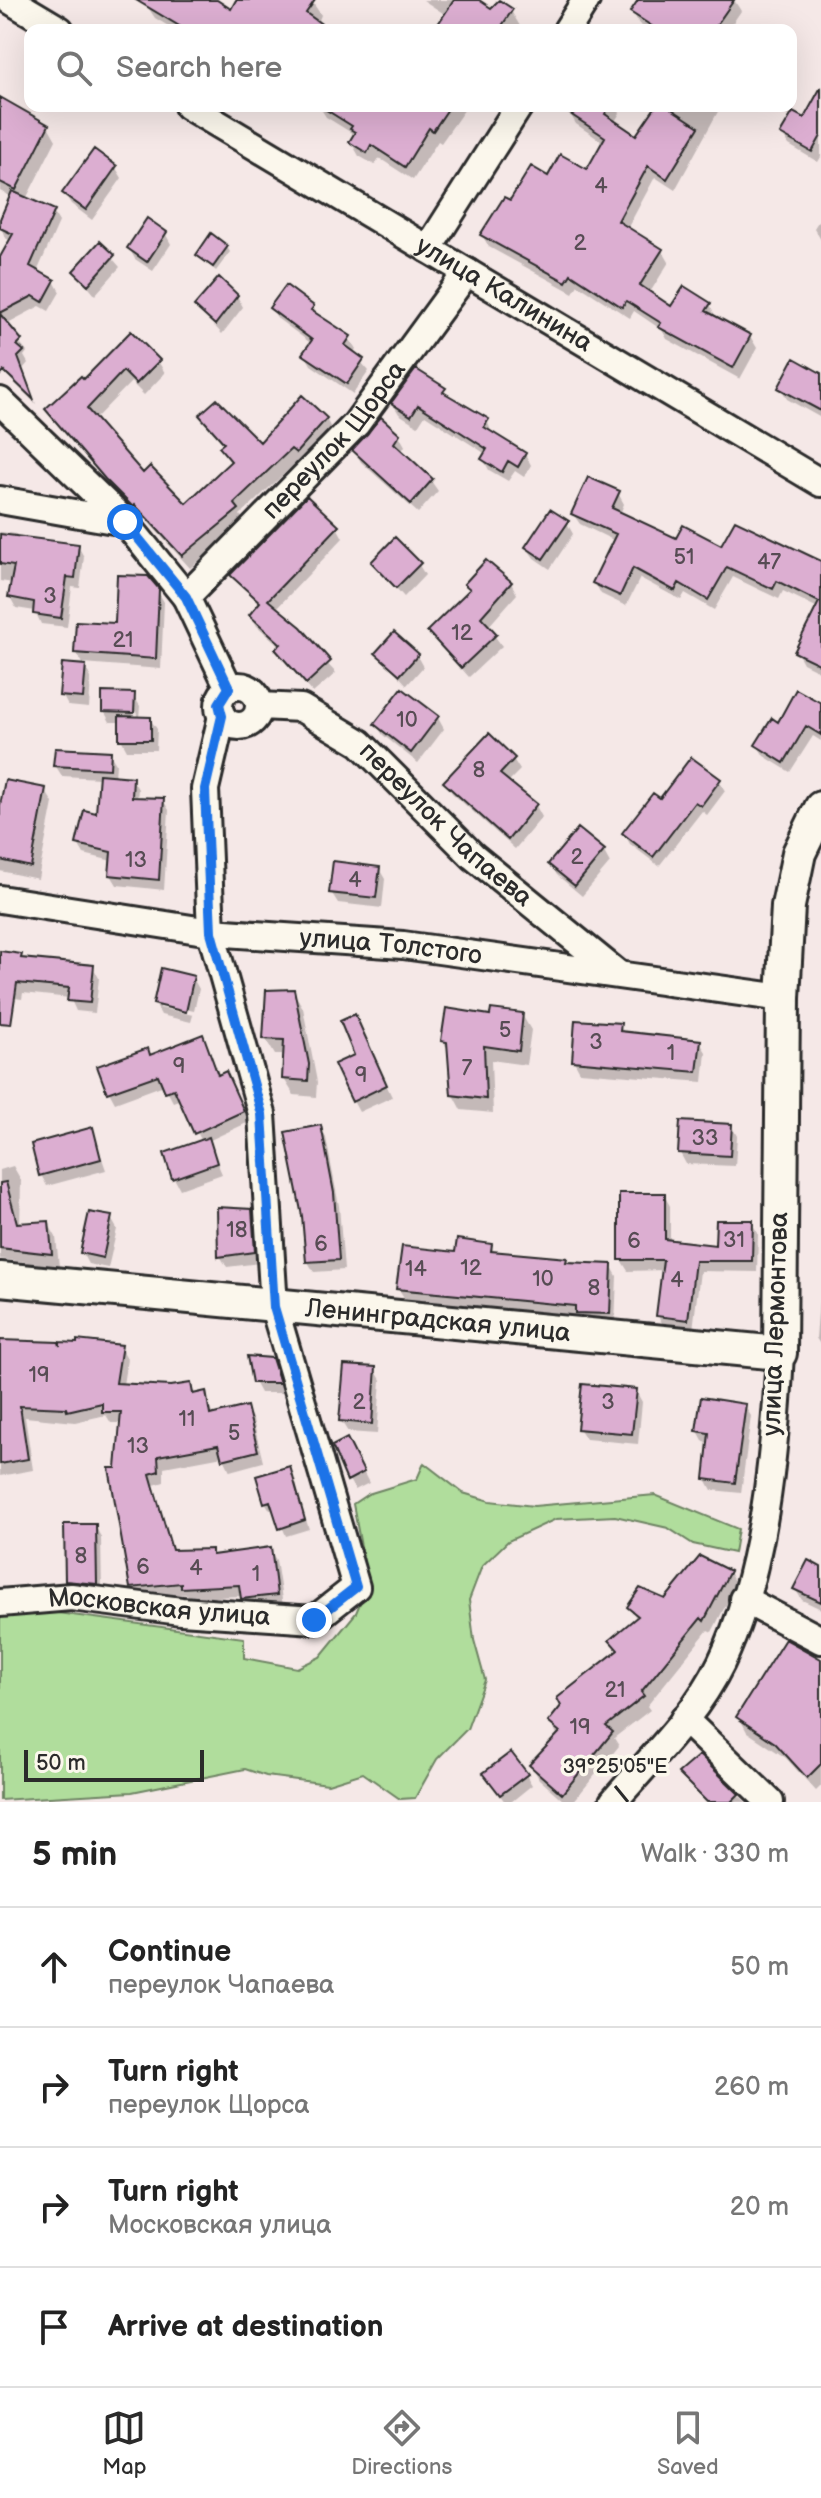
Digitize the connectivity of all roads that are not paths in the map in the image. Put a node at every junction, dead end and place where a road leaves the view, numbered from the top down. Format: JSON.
{"nodes":[{"id":1,"x":586,"y":0,"type":"edge"},
{"id":2,"x":15,"y":1,"type":"edge"},
{"id":3,"x":51,"y":24,"type":"edge"},
{"id":4,"x":571,"y":24,"type":"edge"},
{"id":5,"x":198,"y":112,"type":"edge"},
{"id":6,"x":515,"y":112,"type":"edge"},
{"id":7,"x":428,"y":249,"type":"junction"},
{"id":8,"x":467,"y":272,"type":"junction"},
{"id":9,"x":0,"y":401,"type":"edge"},
{"id":10,"x":821,"y":483,"type":"edge"},
{"id":11,"x":0,"y":500,"type":"edge"},
{"id":12,"x":125,"y":522,"type":"junction"},
{"id":13,"x":186,"y":597,"type":"junction"},
{"id":14,"x":229,"y":688,"type":"junction"},
{"id":15,"x":260,"y":706,"type":"junction"},
{"id":16,"x":222,"y":716,"type":"junction"},
{"id":17,"x":821,"y":808,"type":"edge"},
{"id":18,"x":0,"y":899,"type":"edge"},
{"id":19,"x":211,"y":932,"type":"junction"},
{"id":20,"x":618,"y":974,"type":"junction"},
{"id":21,"x":783,"y":998,"type":"junction"},
{"id":22,"x":0,"y":1279,"type":"edge"},
{"id":23,"x":274,"y":1307,"type":"junction"},
{"id":24,"x":780,"y":1353,"type":"junction"},
{"id":25,"x":743,"y":1599,"type":"junction"},
{"id":26,"x":0,"y":1603,"type":"edge"},
{"id":27,"x":821,"y":1640,"type":"edge"},
{"id":28,"x":684,"y":1719,"type":"junction"},
{"id":29,"x":613,"y":1802,"type":"edge"},
{"id":30,"x":770,"y":1802,"type":"edge"}],
"edges":[{"from":1,"to":4,"type":"street"},
{"from":2,"to":3,"type":"street"},
{"from":5,"to":7,"type":"street","name":"улица Калинина"},
{"from":6,"to":7,"type":"street"},
{"from":7,"to":8,"type":"street","name":"улица Калинина"},
{"from":8,"to":10,"type":"street","name":"улица Калинина"},
{"from":8,"to":13,"type":"street","name":"переулок Щорса"},
{"from":9,"to":12,"type":"street"},
{"from":11,"to":12,"type":"street"},
{"from":12,"to":13,"type":"street"},
{"from":13,"to":14,"type":"street"},
{"from":14,"to":15,"type":"street"},
{"from":14,"to":16,"type":"street"},
{"from":15,"to":16,"type":"street"},
{"from":15,"to":20,"type":"street","name":"переулок Чапаева"},
{"from":16,"to":19,"type":"street"},
{"from":17,"to":21,"type":"street","name":"улица Лермонтова"},
{"from":18,"to":19,"type":"street","name":"улица Толстого"},
{"from":19,"to":20,"type":"street","name":"улица Толстого"},
{"from":19,"to":23,"type":"street"},
{"from":20,"to":21,"type":"street","name":"улица Толстого"},
{"from":21,"to":24,"type":"street","name":"улица Лермонтова"},
{"from":22,"to":23,"type":"street","name":"Ленинградская улица"},
{"from":23,"to":24,"type":"street","name":"Ленинградская улица"},
{"from":23,"to":26,"type":"street","name":"Московская улица"},
{"from":24,"to":25,"type":"street","name":"улица Лермонтова"},
{"from":25,"to":27,"type":"street"},
{"from":25,"to":28,"type":"street","name":"улица Лермонтова"},
{"from":28,"to":29,"type":"street","name":"улица Лермонтова"},
{"from":28,"to":30,"type":"street"}]}
